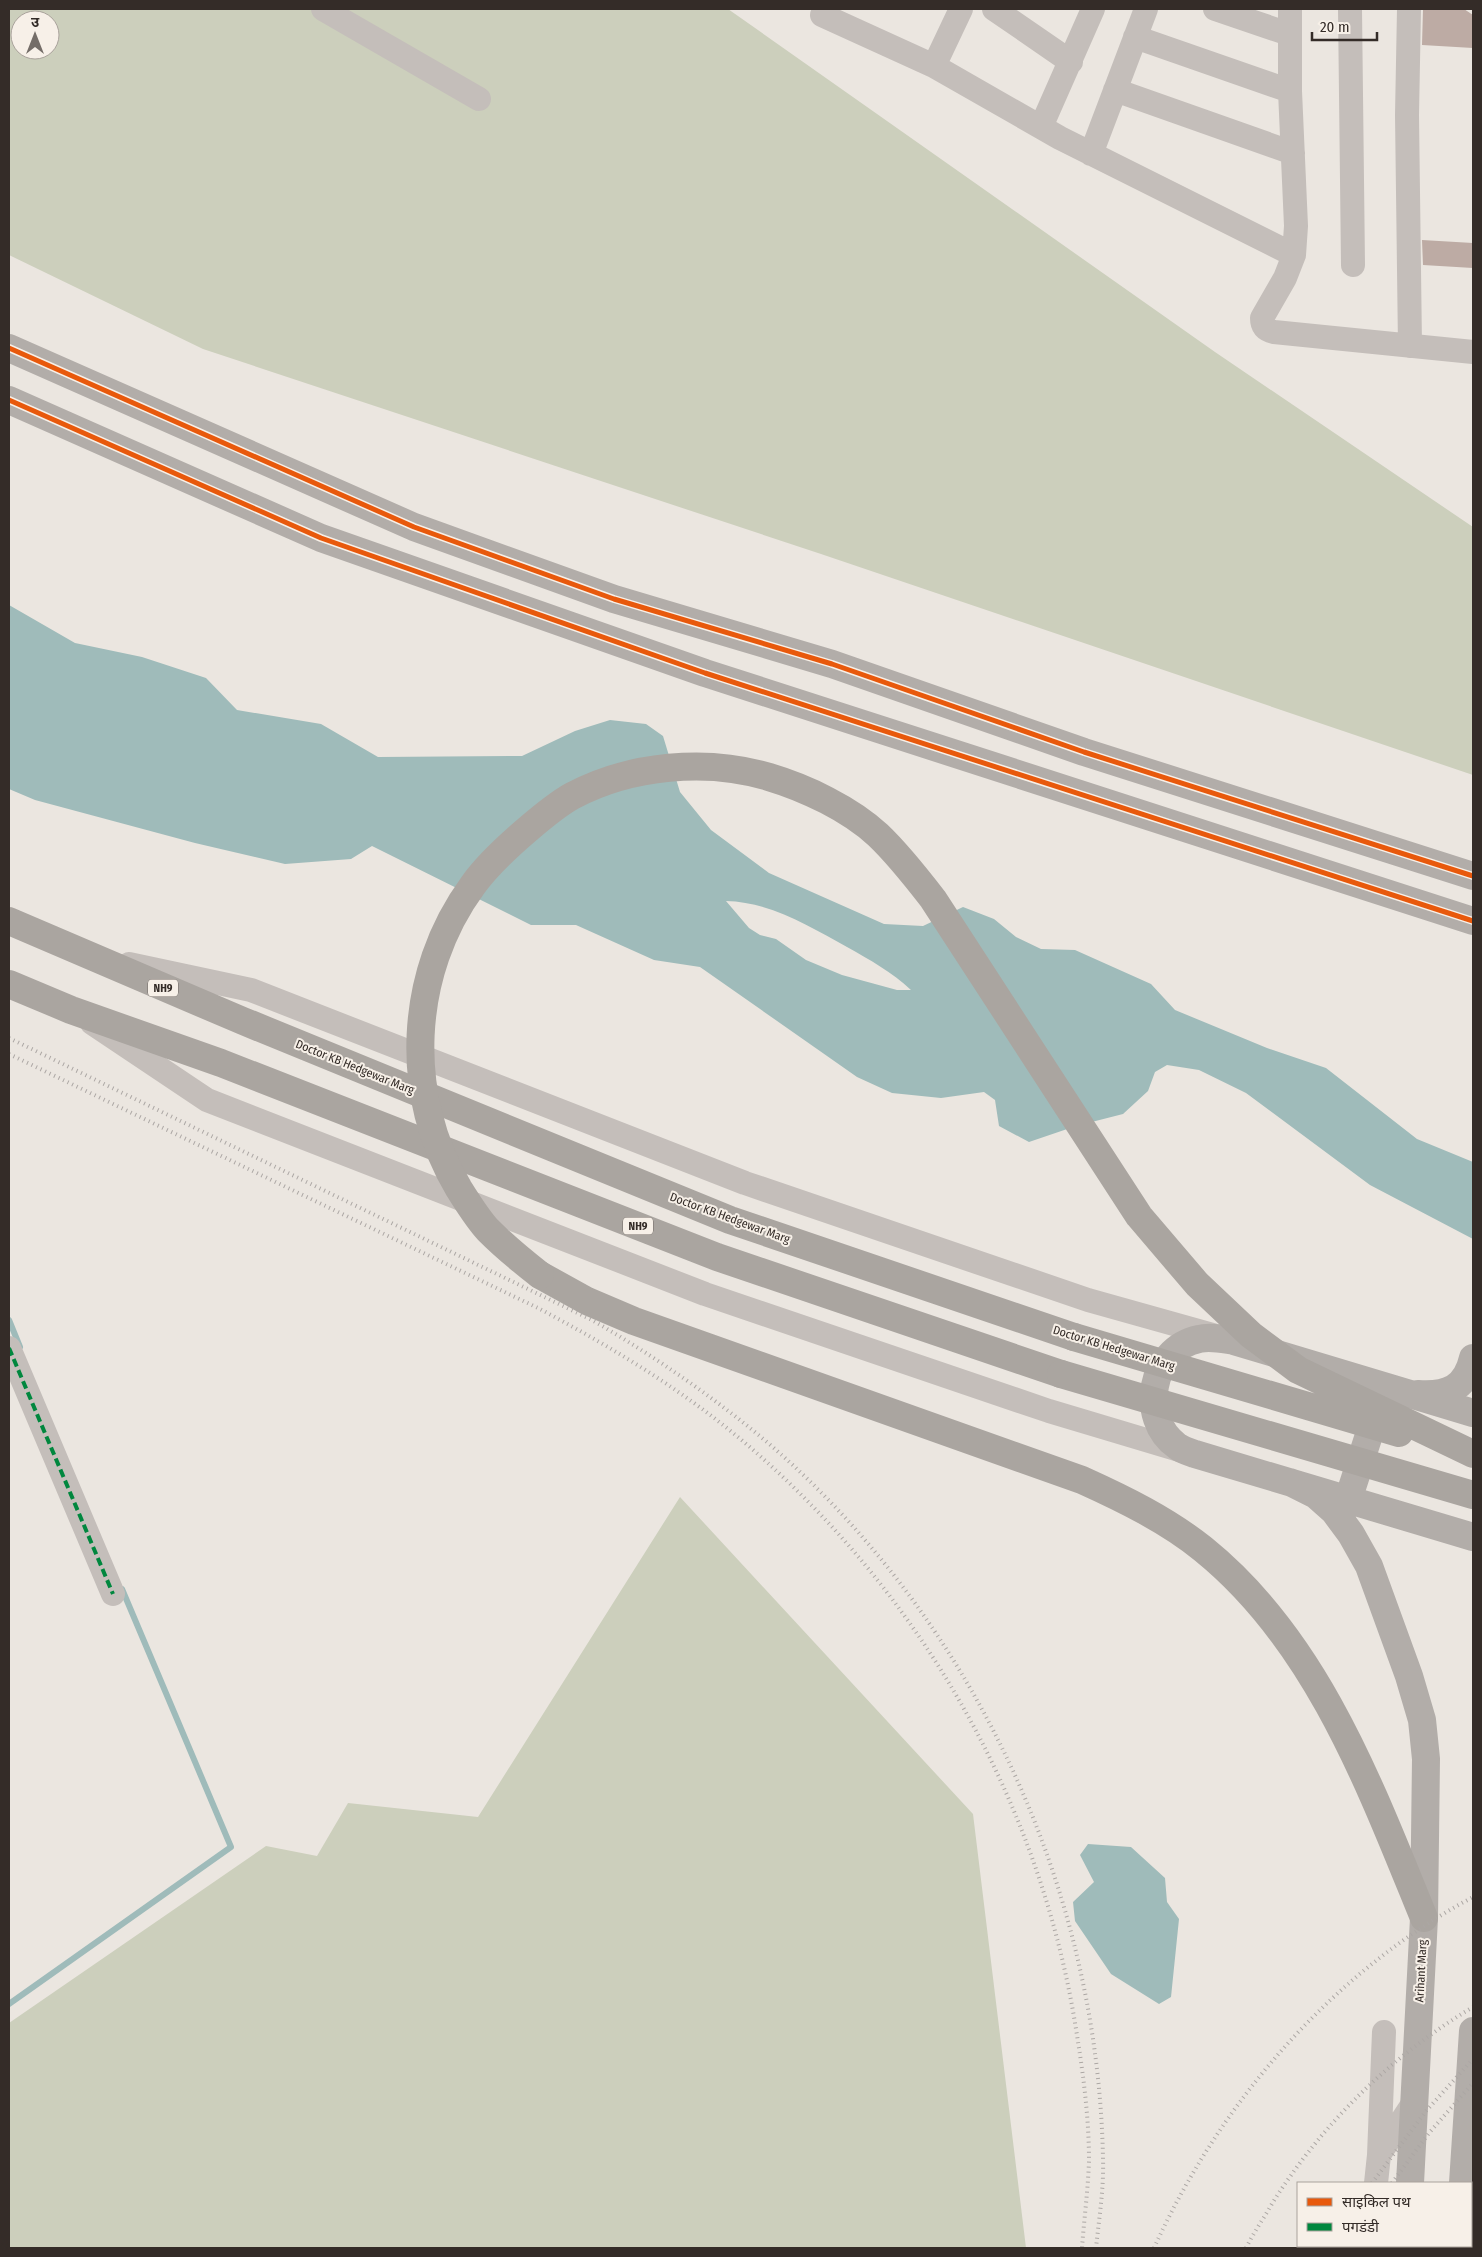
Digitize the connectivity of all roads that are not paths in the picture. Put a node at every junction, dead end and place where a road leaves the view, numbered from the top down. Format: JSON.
{"nodes":[{"id":1,"x":323,"y":9,"type":"edge"},
{"id":2,"x":961,"y":9,"type":"edge"},
{"id":3,"x":994,"y":9,"type":"edge"},
{"id":4,"x":1093,"y":9,"type":"edge"},
{"id":5,"x":1146,"y":9,"type":"edge"},
{"id":6,"x":1215,"y":9,"type":"edge"},
{"id":7,"x":1290,"y":9,"type":"edge"},
{"id":8,"x":1350,"y":9,"type":"edge"},
{"id":9,"x":1409,"y":9,"type":"edge"},
{"id":10,"x":818,"y":11,"type":"edge"},
{"id":11,"x":1289,"y":34,"type":"junction"},
{"id":12,"x":1135,"y":37,"type":"junction"},
{"id":13,"x":1071,"y":62,"type":"junction"},
{"id":14,"x":934,"y":66,"type":"junction"},
{"id":15,"x":1115,"y":90,"type":"junction"},
{"id":16,"x":1290,"y":91,"type":"junction"},
{"id":17,"x":479,"y":99,"type":"dead end"},
{"id":18,"x":1041,"y":127,"type":"junction"},
{"id":19,"x":1293,"y":153,"type":"junction"},
{"id":20,"x":1091,"y":154,"type":"junction"},
{"id":21,"x":1294,"y":255,"type":"junction"},
{"id":22,"x":1353,"y":265,"type":"dead end"},
{"id":23,"x":1410,"y":346,"type":"junction"},
{"id":24,"x":9,"y":348,"type":"edge"},
{"id":25,"x":1473,"y":352,"type":"edge"},
{"id":26,"x":9,"y":400,"type":"edge"},
{"id":27,"x":1473,"y":876,"type":"edge"},
{"id":28,"x":9,"y":922,"type":"edge"},
{"id":29,"x":1473,"y":922,"type":"edge"},
{"id":30,"x":84,"y":954,"type":"junction"},
{"id":31,"x":9,"y":984,"type":"edge"},
{"id":32,"x":71,"y":1010,"type":"junction"},
{"id":33,"x":1234,"y":1341,"type":"junction"},
{"id":34,"x":9,"y":1349,"type":"edge"},
{"id":35,"x":1473,"y":1358,"type":"edge"},
{"id":36,"x":1396,"y":1390,"type":"junction"},
{"id":37,"x":1473,"y":1413,"type":"edge"},
{"id":38,"x":1195,"y":1454,"type":"junction"},
{"id":39,"x":1473,"y":1454,"type":"edge"},
{"id":40,"x":1290,"y":1482,"type":"junction"},
{"id":41,"x":1473,"y":1496,"type":"edge"},
{"id":42,"x":1348,"y":1500,"type":"junction"},
{"id":43,"x":1473,"y":1537,"type":"edge"},
{"id":44,"x":113,"y":1594,"type":"dead end"},
{"id":45,"x":1424,"y":1918,"type":"junction"},
{"id":46,"x":1473,"y":2030,"type":"edge"},
{"id":47,"x":1384,"y":2032,"type":"dead end"},
{"id":48,"x":1414,"y":2102,"type":"junction"},
{"id":49,"x":1379,"y":2155,"type":"junction"},
{"id":50,"x":1376,"y":2182,"type":"edge"},
{"id":51,"x":1410,"y":2182,"type":"edge"},
{"id":52,"x":1463,"y":2182,"type":"edge"}],
"edges":[{"from":1,"to":17,"type":"street"},
{"from":2,"to":14,"type":"street"},
{"from":3,"to":13,"type":"street"},
{"from":4,"to":13,"type":"street"},
{"from":5,"to":12,"type":"street"},
{"from":6,"to":11,"type":"street"},
{"from":7,"to":11,"type":"street"},
{"from":8,"to":22,"type":"street"},
{"from":9,"to":23,"type":"street"},
{"from":10,"to":14,"type":"street"},
{"from":11,"to":16,"type":"street"},
{"from":12,"to":15,"type":"street"},
{"from":12,"to":16,"type":"street"},
{"from":13,"to":18,"type":"street"},
{"from":14,"to":18,"type":"street"},
{"from":15,"to":19,"type":"street"},
{"from":15,"to":20,"type":"street"},
{"from":16,"to":19,"type":"street"},
{"from":18,"to":20,"type":"street"},
{"from":19,"to":21,"type":"street"},
{"from":20,"to":21,"type":"street"},
{"from":21,"to":23,"type":"street"},
{"from":23,"to":25,"type":"street"},
{"from":24,"to":27,"type":"main road"},
{"from":26,"to":29,"type":"main road"},
{"from":28,"to":30,"type":"highway","name":"Doctor KB Hedgewar Marg"},
{"from":30,"to":33,"type":"street"},
{"from":30,"to":39,"type":"highway","name":"Doctor KB Hedgewar Marg","number":"NH9","bridge":true},
{"from":31,"to":32,"type":"highway","number":"NH9"},
{"from":32,"to":38,"type":"street"},
{"from":32,"to":41,"type":"highway","number":"NH9","bridge":true},
{"from":33,"to":36,"type":"main road"},
{"from":33,"to":38,"type":"main road"},
{"from":34,"to":44,"type":"street"},
{"from":35,"to":36,"type":"main road"},
{"from":36,"to":37,"type":"main road"},
{"from":36,"to":42,"type":"main road"},
{"from":38,"to":40,"type":"main road"},
{"from":39,"to":45,"type":"highway","bridge":true},
{"from":40,"to":42,"type":"main road"},
{"from":40,"to":45,"type":"main road","name":"Arihant Marg"},
{"from":42,"to":43,"type":"main road"},
{"from":45,"to":48,"type":"main road","name":"Arihant Marg"},
{"from":46,"to":52,"type":"main road"},
{"from":47,"to":49,"type":"street"},
{"from":48,"to":49,"type":"street"},
{"from":48,"to":51,"type":"main road","name":"Arihant Marg"},
{"from":49,"to":50,"type":"street"}]}
